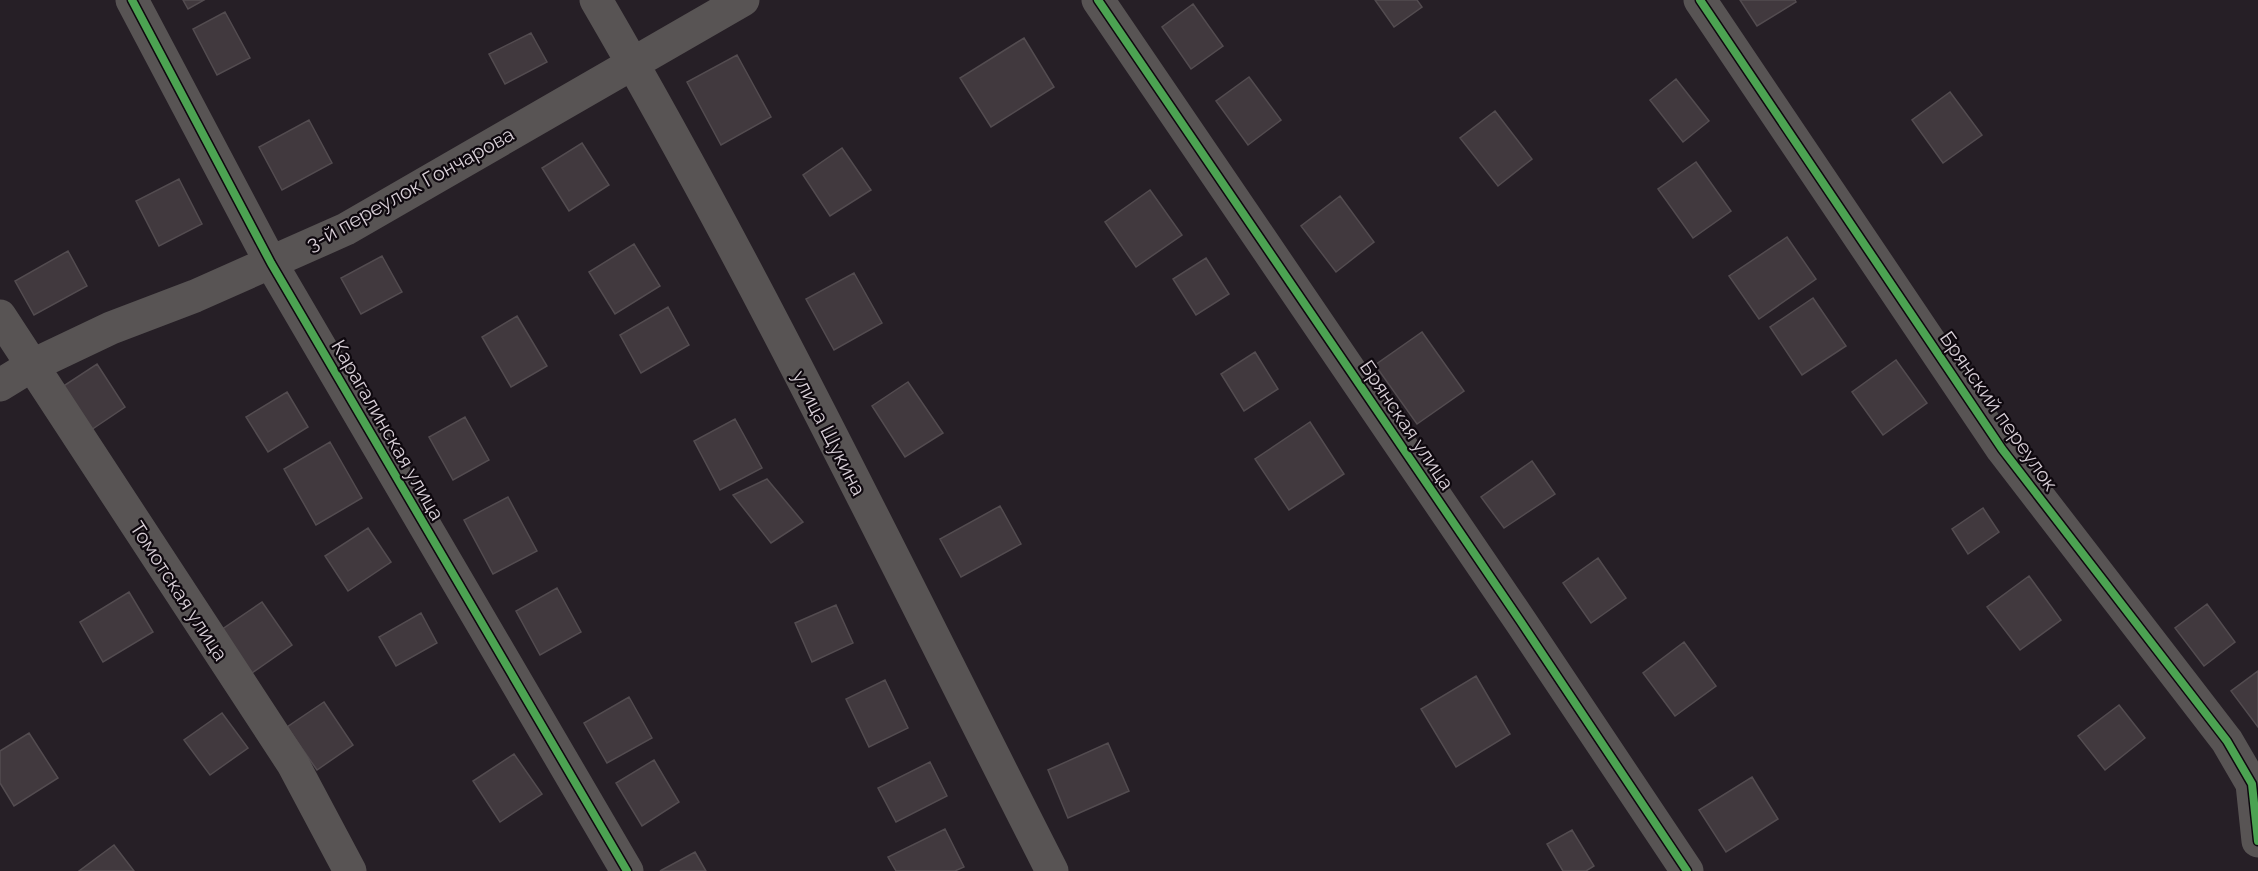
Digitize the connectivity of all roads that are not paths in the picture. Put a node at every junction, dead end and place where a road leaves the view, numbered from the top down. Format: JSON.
{"nodes":[{"id":1,"x":132,"y":0,"type":"edge"},
{"id":2,"x":596,"y":0,"type":"edge"},
{"id":3,"x":743,"y":0,"type":"edge"},
{"id":4,"x":1098,"y":0,"type":"edge"},
{"id":5,"x":1700,"y":0,"type":"edge"},
{"id":6,"x":632,"y":63,"type":"junction"},
{"id":7,"x":271,"y":264,"type":"junction"},
{"id":8,"x":0,"y":316,"type":"edge"},
{"id":9,"x":31,"y":366,"type":"junction"},
{"id":10,"x":0,"y":385,"type":"edge"},
{"id":11,"x":2255,"y":782,"type":"edge"},
{"id":12,"x":2258,"y":841,"type":"edge"},
{"id":13,"x":350,"y":871,"type":"edge"},
{"id":14,"x":627,"y":871,"type":"edge"},
{"id":15,"x":1052,"y":871,"type":"edge"},
{"id":16,"x":1687,"y":871,"type":"edge"}],
"edges":[{"from":1,"to":7,"type":"street","name":"Карагалинская улица"},
{"from":2,"to":6,"type":"street","name":"улица Щукина"},
{"from":3,"to":6,"type":"street","name":"3-й переулок Гончарова"},
{"from":4,"to":16,"type":"street","name":"Брянская улица"},
{"from":5,"to":11,"type":"street","name":"Брянский переулок"},
{"from":6,"to":7,"type":"street","name":"3-й переулок Гончарова"},
{"from":6,"to":15,"type":"street","name":"улица Щукина"},
{"from":7,"to":9,"type":"street","name":"3-й переулок Гончарова"},
{"from":7,"to":14,"type":"street","name":"Карагалинская улица"},
{"from":8,"to":9,"type":"street","name":"Томотская улица"},
{"from":9,"to":10,"type":"street","name":"3-й переулок Гончарова"},
{"from":9,"to":13,"type":"street","name":"Томотская улица"},
{"from":11,"to":12,"type":"street","name":"Брянский переулок"}]}
